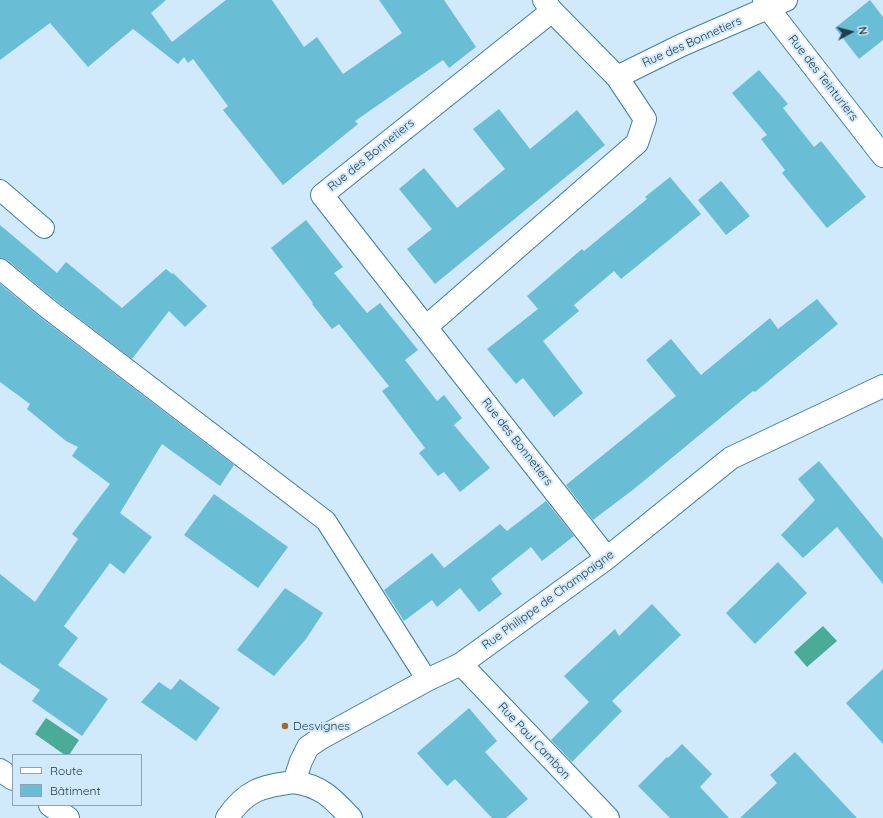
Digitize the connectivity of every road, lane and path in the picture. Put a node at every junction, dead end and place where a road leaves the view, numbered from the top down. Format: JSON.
{"nodes":[{"id":1,"x":772,"y":3,"type":"edge"},
{"id":2,"x":548,"y":5,"type":"edge"},
{"id":3,"x":617,"y":77,"type":"junction"},
{"id":4,"x":883,"y":156,"type":"edge"},
{"id":5,"x":0,"y":190,"type":"edge"},
{"id":6,"x":44,"y":228,"type":"dead end"},
{"id":7,"x":0,"y":270,"type":"edge"},
{"id":8,"x":426,"y":326,"type":"junction"},
{"id":9,"x":883,"y":386,"type":"edge"},
{"id":10,"x":608,"y":558,"type":"junction"},
{"id":11,"x":461,"y":664,"type":"junction"},
{"id":12,"x":427,"y":680,"type":"junction"},
{"id":13,"x":0,"y":770,"type":"edge"},
{"id":14,"x":12,"y":778,"type":"edge"},
{"id":15,"x":294,"y":782,"type":"junction"},
{"id":16,"x":51,"y":806,"type":"edge"},
{"id":17,"x":68,"y":818,"type":"edge"},
{"id":18,"x":227,"y":818,"type":"edge"},
{"id":19,"x":351,"y":818,"type":"edge"},
{"id":20,"x":608,"y":818,"type":"edge"}],
"edges":[{"from":1,"to":3,"type":"street","name":"Rue des Bonnetiers"},
{"from":1,"to":4,"type":"street","name":"Rue des Teinturiers"},
{"from":2,"to":3,"type":"street","name":"Rue des Bonnetiers"},
{"from":2,"to":8,"type":"street","name":"Rue des Bonnetiers"},
{"from":3,"to":8,"type":"street","name":"Rue des Bonnetiers"},
{"from":5,"to":6,"type":"lane"},
{"from":7,"to":12,"type":"lane"},
{"from":8,"to":10,"type":"street","name":"Rue des Bonnetiers"},
{"from":9,"to":10,"type":"street","name":"Rue Philippe de Champaigne"},
{"from":10,"to":11,"type":"street","name":"Rue Philippe de Champaigne"},
{"from":11,"to":12,"type":"street","name":"Rue Philippe de Champaigne"},
{"from":11,"to":20,"type":"street","name":"Rue Paul Cambon"},
{"from":12,"to":15,"type":"street","name":"Rue Philippe de Champaigne"},
{"from":13,"to":14,"type":"street"},
{"from":15,"to":18,"type":"street"},
{"from":15,"to":19,"type":"street"},
{"from":16,"to":17,"type":"street"}]}
